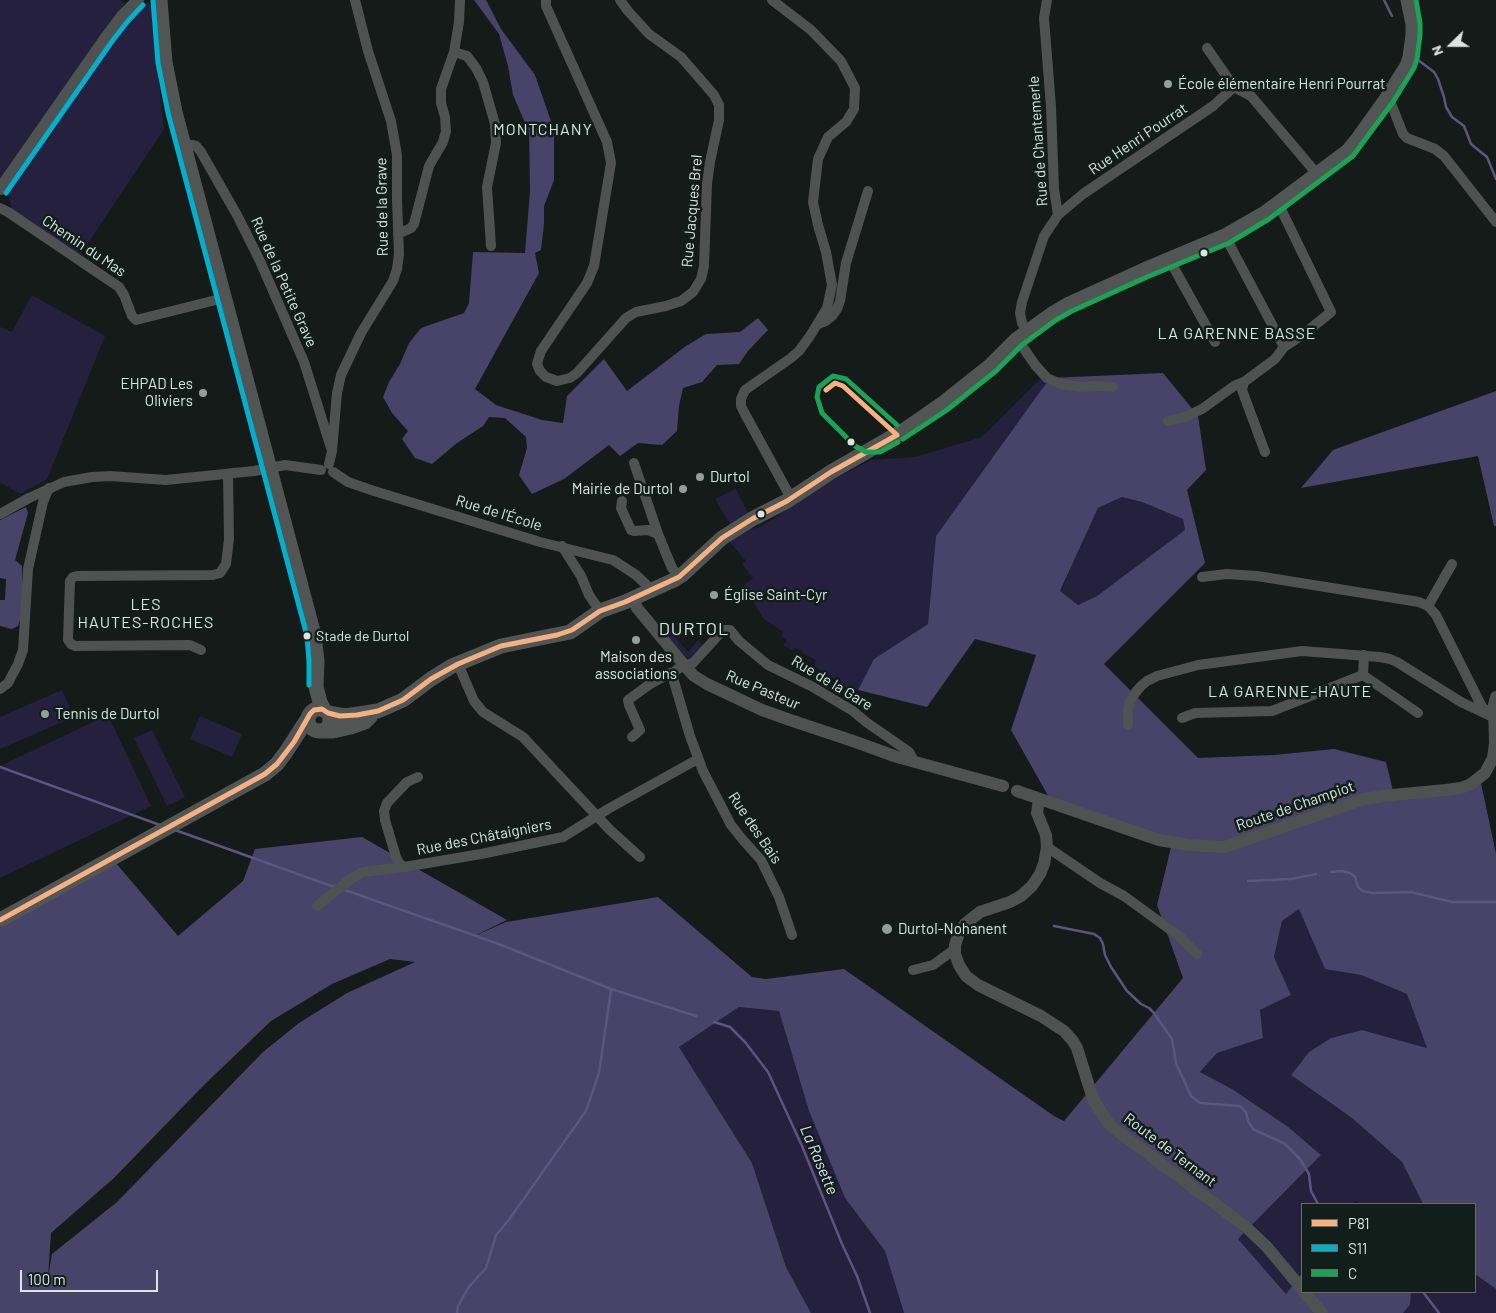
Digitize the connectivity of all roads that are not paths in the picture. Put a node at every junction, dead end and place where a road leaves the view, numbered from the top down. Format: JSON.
{"nodes":[{"id":1,"x":138,"y":0,"type":"edge"},
{"id":2,"x":160,"y":0,"type":"edge"},
{"id":3,"x":355,"y":0,"type":"edge"},
{"id":4,"x":460,"y":0,"type":"edge"},
{"id":5,"x":546,"y":0,"type":"edge"},
{"id":6,"x":620,"y":0,"type":"edge"},
{"id":7,"x":772,"y":0,"type":"edge"},
{"id":8,"x":1047,"y":0,"type":"edge"},
{"id":9,"x":1408,"y":0,"type":"edge"},
{"id":10,"x":1207,"y":48,"type":"dead end"},
{"id":11,"x":454,"y":52,"type":"junction"},
{"id":12,"x":1234,"y":87,"type":"junction"},
{"id":13,"x":1387,"y":98,"type":"junction"},
{"id":14,"x":184,"y":145,"type":"junction"},
{"id":15,"x":1317,"y":174,"type":"junction"},
{"id":16,"x":0,"y":189,"type":"edge"},
{"id":17,"x":868,"y":191,"type":"dead end"},
{"id":18,"x":1278,"y":203,"type":"junction"},
{"id":19,"x":0,"y":208,"type":"edge"},
{"id":20,"x":1058,"y":214,"type":"junction"},
{"id":21,"x":1496,"y":222,"type":"edge"},
{"id":22,"x":398,"y":234,"type":"junction"},
{"id":23,"x":1225,"y":236,"type":"junction"},
{"id":24,"x":491,"y":246,"type":"dead end"},
{"id":25,"x":1169,"y":259,"type":"junction"},
{"id":26,"x":224,"y":298,"type":"junction"},
{"id":27,"x":818,"y":324,"type":"junction"},
{"id":28,"x":1022,"y":335,"type":"junction"},
{"id":29,"x":1214,"y":342,"type":"dead end"},
{"id":30,"x":1284,"y":347,"type":"junction"},
{"id":31,"x":1244,"y":382,"type":"junction"},
{"id":32,"x":1113,"y":387,"type":"dead end"},
{"id":33,"x":1168,"y":421,"type":"dead end"},
{"id":34,"x":332,"y":451,"type":"junction"},
{"id":35,"x":1265,"y":452,"type":"dead end"},
{"id":36,"x":634,"y":463,"type":"dead end"},
{"id":37,"x":270,"y":468,"type":"junction"},
{"id":38,"x":328,"y":469,"type":"junction"},
{"id":39,"x":228,"y":474,"type":"junction"},
{"id":40,"x":49,"y":488,"type":"junction"},
{"id":41,"x":791,"y":498,"type":"junction"},
{"id":42,"x":622,"y":502,"type":"dead end"},
{"id":43,"x":0,"y":514,"type":"edge"},
{"id":44,"x":658,"y":534,"type":"junction"},
{"id":45,"x":562,"y":546,"type":"junction"},
{"id":46,"x":1452,"y":564,"type":"dead end"},
{"id":47,"x":679,"y":577,"type":"junction"},
{"id":48,"x":1202,"y":577,"type":"dead end"},
{"id":49,"x":652,"y":590,"type":"junction"},
{"id":50,"x":633,"y":599,"type":"junction"},
{"id":51,"x":1428,"y":606,"type":"junction"},
{"id":52,"x":600,"y":611,"type":"junction"},
{"id":53,"x":201,"y":650,"type":"dead end"},
{"id":54,"x":1364,"y":655,"type":"junction"},
{"id":55,"x":458,"y":664,"type":"junction"},
{"id":56,"x":680,"y":669,"type":"junction"},
{"id":57,"x":1363,"y":676,"type":"junction"},
{"id":58,"x":0,"y":689,"type":"edge"},
{"id":59,"x":1496,"y":697,"type":"edge"},
{"id":60,"x":1418,"y":712,"type":"dead end"},
{"id":61,"x":1182,"y":718,"type":"dead end"},
{"id":62,"x":1495,"y":718,"type":"edge"},
{"id":63,"x":317,"y":720,"type":"junction"},
{"id":64,"x":1128,"y":725,"type":"dead end"},
{"id":65,"x":632,"y":737,"type":"dead end"},
{"id":66,"x":698,"y":759,"type":"junction"},
{"id":67,"x":915,"y":763,"type":"junction"},
{"id":68,"x":418,"y":776,"type":"dead end"},
{"id":69,"x":1003,"y":786,"type":"dead end"},
{"id":70,"x":1017,"y":791,"type":"dead end"},
{"id":71,"x":1040,"y":799,"type":"junction"},
{"id":72,"x":597,"y":816,"type":"junction"},
{"id":73,"x":1047,"y":847,"type":"junction"},
{"id":74,"x":640,"y":857,"type":"dead end"},
{"id":75,"x":404,"y":867,"type":"junction"},
{"id":76,"x":317,"y":906,"type":"dead end"},
{"id":77,"x":0,"y":920,"type":"edge"},
{"id":78,"x":792,"y":935,"type":"dead end"},
{"id":79,"x":955,"y":949,"type":"junction"},
{"id":80,"x":1197,"y":954,"type":"dead end"},
{"id":81,"x":913,"y":970,"type":"dead end"},
{"id":82,"x":1301,"y":1288,"type":"edge"},
{"id":83,"x":1305,"y":1293,"type":"edge"},
{"id":84,"x":1322,"y":1313,"type":"edge"}],
"edges":[{"from":1,"to":16,"type":"street"},
{"from":2,"to":14,"type":"main road"},
{"from":3,"to":22,"type":"street","name":"Rue de la Grave"},
{"from":4,"to":11,"type":"street"},
{"from":5,"to":6,"type":"street","name":"Rue Jacques Brel"},
{"from":7,"to":27,"type":"street"},
{"from":8,"to":20,"type":"street","name":"Rue de Chantemerle"},
{"from":9,"to":13,"type":"main road"},
{"from":10,"to":12,"type":"street"},
{"from":11,"to":22,"type":"street"},
{"from":11,"to":24,"type":"street"},
{"from":12,"to":15,"type":"street"},
{"from":12,"to":20,"type":"street","name":"Rue Henri Pourrat"},
{"from":13,"to":15,"type":"main road"},
{"from":13,"to":21,"type":"street"},
{"from":14,"to":26,"type":"main road"},
{"from":14,"to":34,"type":"street","name":"Rue de la Petite Grave"},
{"from":15,"to":18,"type":"main road"},
{"from":17,"to":27,"type":"street"},
{"from":18,"to":23,"type":"main road"},
{"from":18,"to":30,"type":"street"},
{"from":19,"to":26,"type":"street","name":"Chemin du Mas"},
{"from":20,"to":28,"type":"street","name":"Rue de Chantemerle"},
{"from":22,"to":34,"type":"street","name":"Rue de la Grave"},
{"from":23,"to":25,"type":"main road"},
{"from":23,"to":30,"type":"street"},
{"from":25,"to":28,"type":"main road"},
{"from":25,"to":29,"type":"street"},
{"from":26,"to":37,"type":"main road"},
{"from":27,"to":41,"type":"street"},
{"from":28,"to":32,"type":"street"},
{"from":28,"to":41,"type":"main road"},
{"from":30,"to":31,"type":"street"},
{"from":31,"to":33,"type":"street"},
{"from":31,"to":35,"type":"street"},
{"from":34,"to":38,"type":"street","name":"Rue de la Grave"},
{"from":36,"to":44,"type":"street"},
{"from":37,"to":38,"type":"street","name":"Rue de l'École"},
{"from":37,"to":39,"type":"street","name":"Rue de l'École"},
{"from":37,"to":63,"type":"main road"},
{"from":38,"to":45,"type":"street","name":"Rue de l'École"},
{"from":39,"to":40,"type":"street","name":"Rue de l'École"},
{"from":39,"to":53,"type":"street"},
{"from":40,"to":43,"type":"street","name":"Rue de l'École"},
{"from":40,"to":58,"type":"street"},
{"from":41,"to":47,"type":"main road"},
{"from":42,"to":44,"type":"street"},
{"from":44,"to":47,"type":"street"},
{"from":45,"to":49,"type":"street","name":"Rue de l'École"},
{"from":45,"to":52,"type":"street"},
{"from":46,"to":51,"type":"street"},
{"from":47,"to":49,"type":"main road"},
{"from":48,"to":51,"type":"street"},
{"from":49,"to":50,"type":"main road"},
{"from":50,"to":52,"type":"main road"},
{"from":50,"to":56,"type":"street","name":"Rue Pasteur"},
{"from":51,"to":62,"type":"street"},
{"from":52,"to":55,"type":"main road"},
{"from":54,"to":57,"type":"street"},
{"from":54,"to":62,"type":"street"},
{"from":54,"to":64,"type":"street"},
{"from":55,"to":63,"type":"main road"},
{"from":55,"to":72,"type":"street"},
{"from":56,"to":65,"type":"street","name":"Rue de la Gare"},
{"from":56,"to":66,"type":"street","name":"Rue des Bais"},
{"from":56,"to":67,"type":"street","name":"Rue Pasteur"},
{"from":56,"to":67,"type":"street","name":"Rue de la Gare"},
{"from":57,"to":60,"type":"street"},
{"from":57,"to":61,"type":"street"},
{"from":59,"to":62,"type":"street","name":"Route de Champiot"},
{"from":62,"to":71,"type":"street","name":"Route de Champiot"},
{"from":63,"to":77,"type":"main road"},
{"from":66,"to":72,"type":"street","name":"Rue des Châtaigniers"},
{"from":66,"to":78,"type":"street","name":"Rue des Bais"},
{"from":67,"to":69,"type":"street"},
{"from":68,"to":75,"type":"street","name":"Rue des Châtaigniers"},
{"from":70,"to":71,"type":"street"},
{"from":71,"to":73,"type":"street"},
{"from":72,"to":74,"type":"street"},
{"from":72,"to":75,"type":"street","name":"Rue des Châtaigniers"},
{"from":73,"to":79,"type":"street"},
{"from":73,"to":80,"type":"street"},
{"from":75,"to":76,"type":"street","name":"Rue des Châtaigniers"},
{"from":79,"to":81,"type":"street"},
{"from":79,"to":82,"type":"street","name":"Route de Ternant"},
{"from":83,"to":84,"type":"street","name":"Route de Ternant"}]}
